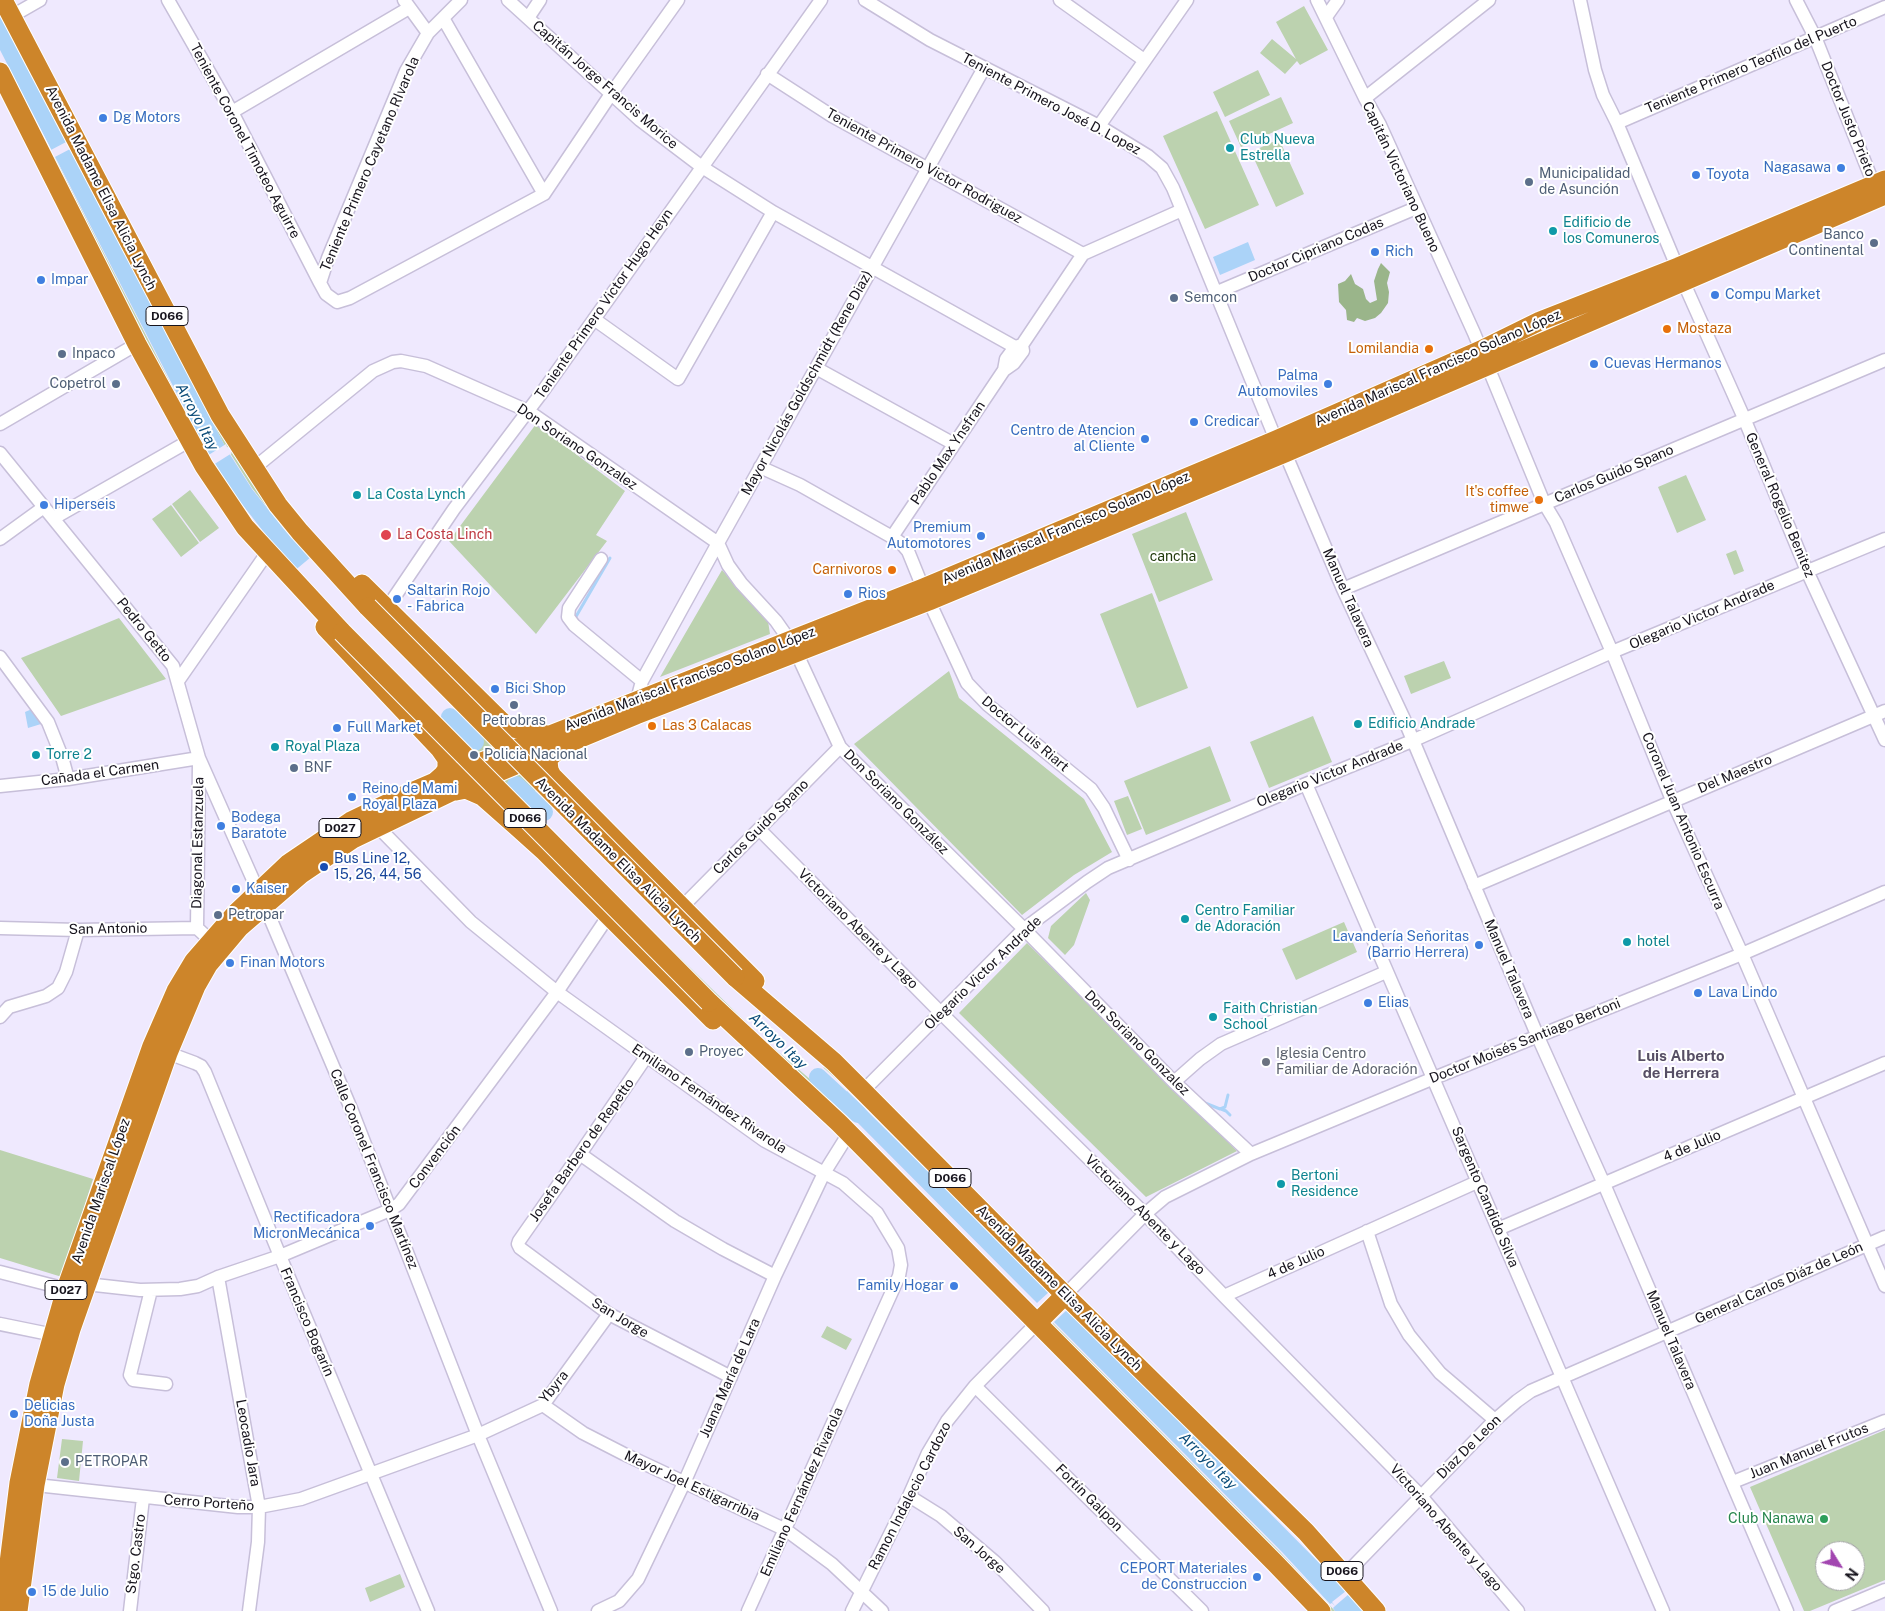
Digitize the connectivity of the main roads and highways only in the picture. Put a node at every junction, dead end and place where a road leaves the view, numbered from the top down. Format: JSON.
{"nodes":[{"id":1,"x":7,"y":8,"type":"edge"},
{"id":2,"x":0,"y":72,"type":"edge"},
{"id":3,"x":1882,"y":191,"type":"edge"},
{"id":4,"x":320,"y":555,"type":"junction"},
{"id":5,"x":294,"y":580,"type":"junction"},
{"id":6,"x":793,"y":647,"type":"junction"},
{"id":7,"x":546,"y":735,"type":"junction"},
{"id":8,"x":561,"y":747,"type":"junction"},
{"id":9,"x":490,"y":767,"type":"junction"},
{"id":10,"x":433,"y":783,"type":"junction"},
{"id":11,"x":453,"y":792,"type":"junction"},
{"id":12,"x":262,"y":899,"type":"junction"},
{"id":13,"x":772,"y":1061,"type":"junction"},
{"id":14,"x":834,"y":1062,"type":"junction"},
{"id":15,"x":1063,"y":1298,"type":"junction"},
{"id":16,"x":1041,"y":1319,"type":"junction"},
{"id":17,"x":27,"y":1484,"type":"junction"},
{"id":18,"x":12,"y":1542,"type":"edge"},
{"id":19,"x":1314,"y":1609,"type":"edge"},
{"id":20,"x":3,"y":1611,"type":"edge"},
{"id":21,"x":18,"y":1611,"type":"edge"},
{"id":22,"x":1376,"y":1611,"type":"edge"}],
"edges":[{"from":1,"to":4,"type":"highway","name":"Avenida Madame Elisa Alicia Lynch","number":"D066"},
{"from":2,"to":5,"type":"highway","number":"D066"},
{"from":3,"to":6,"type":"highway","name":"Avenida Mariscal Francisco Solano López"},
{"from":4,"to":7,"type":"highway"},
{"from":4,"to":14,"type":"highway","name":"Avenida Madame Elisa Alicia Lynch","number":"D066","bridge":true},
{"from":5,"to":10,"type":"highway"},
{"from":5,"to":13,"type":"highway","number":"D066","bridge":true},
{"from":6,"to":7,"type":"highway","name":"Avenida Mariscal Francisco Solano López"},
{"from":6,"to":8,"type":"highway","name":"Avenida Mariscal Francisco Solano López"},
{"from":7,"to":9,"type":"highway","name":"Avenida Mariscal Francisco Solano López"},
{"from":8,"to":9,"type":"highway","name":"Avenida Mariscal Francisco Solano López"},
{"from":8,"to":14,"type":"highway"},
{"from":9,"to":10,"type":"highway","name":"Avenida Mariscal Francisco Solano López","number":"D027"},
{"from":9,"to":11,"type":"highway","name":"Avenida Mariscal Francisco Solano López","number":"D027"},
{"from":10,"to":12,"type":"highway","name":"Avenida Mariscal Francisco Solano López","number":"D027"},
{"from":11,"to":12,"type":"highway","name":"Avenida Mariscal Francisco Solano López","number":"D027"},
{"from":11,"to":13,"type":"highway"},
{"from":12,"to":17,"type":"highway","name":"Avenida Mariscal López","number":"D027"},
{"from":12,"to":17,"type":"highway","name":"Avenida Mariscal López","number":"D027"},
{"from":13,"to":16,"type":"highway","number":"D066"},
{"from":14,"to":15,"type":"highway","name":"Avenida Madame Elisa Alicia Lynch","number":"D066"},
{"from":15,"to":16,"type":"highway","name":"Ramon Indalecio Cardozo"},
{"from":15,"to":22,"type":"highway","name":"Avenida Madame Elisa Alicia Lynch","number":"D066"},
{"from":16,"to":19,"type":"highway","number":"D066"},
{"from":17,"to":18,"type":"highway","name":"Avenida Mariscal López","number":"D027"},
{"from":18,"to":20,"type":"highway","name":"Avenida Mariscal López","number":"D027"},
{"from":18,"to":21,"type":"highway","name":"Avenida Mariscal López","number":"D027"}]}
